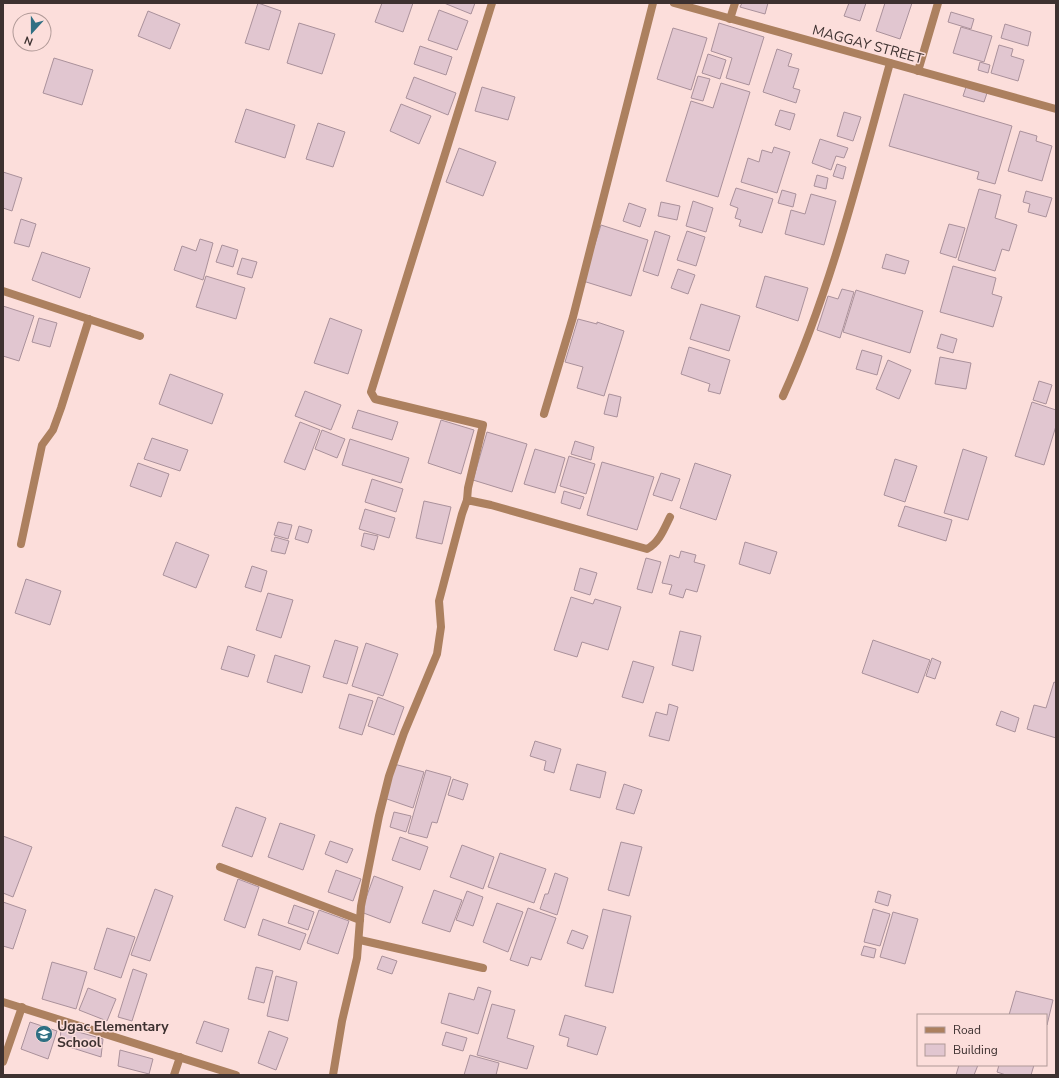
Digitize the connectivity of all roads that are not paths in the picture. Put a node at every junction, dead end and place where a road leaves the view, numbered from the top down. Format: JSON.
{"nodes":[{"id":1,"x":492,"y":3,"type":"edge"},
{"id":2,"x":653,"y":3,"type":"edge"},
{"id":3,"x":674,"y":3,"type":"edge"},
{"id":4,"x":735,"y":3,"type":"edge"},
{"id":5,"x":938,"y":3,"type":"edge"},
{"id":6,"x":730,"y":19,"type":"junction"},
{"id":7,"x":890,"y":63,"type":"junction"},
{"id":8,"x":918,"y":71,"type":"junction"},
{"id":9,"x":1056,"y":109,"type":"edge"},
{"id":10,"x":3,"y":291,"type":"edge"},
{"id":11,"x":89,"y":319,"type":"junction"},
{"id":12,"x":140,"y":336,"type":"dead end"},
{"id":13,"x":783,"y":396,"type":"dead end"},
{"id":14,"x":544,"y":414,"type":"dead end"},
{"id":15,"x":467,"y":500,"type":"junction"},
{"id":16,"x":670,"y":517,"type":"dead end"},
{"id":17,"x":21,"y":544,"type":"dead end"},
{"id":18,"x":220,"y":867,"type":"dead end"},
{"id":19,"x":360,"y":920,"type":"junction"},
{"id":20,"x":360,"y":940,"type":"junction"},
{"id":21,"x":483,"y":968,"type":"dead end"},
{"id":22,"x":3,"y":1002,"type":"edge"},
{"id":23,"x":22,"y":1007,"type":"junction"},
{"id":24,"x":180,"y":1057,"type":"junction"},
{"id":25,"x":3,"y":1062,"type":"edge"},
{"id":26,"x":174,"y":1075,"type":"edge"},
{"id":27,"x":236,"y":1075,"type":"edge"},
{"id":28,"x":333,"y":1075,"type":"edge"}],
"edges":[{"from":1,"to":15,"type":"street"},
{"from":2,"to":14,"type":"street"},
{"from":3,"to":6,"type":"street","name":"MAGGAY STREET"},
{"from":4,"to":6,"type":"street"},
{"from":5,"to":8,"type":"street"},
{"from":6,"to":7,"type":"street","name":"MAGGAY STREET"},
{"from":7,"to":8,"type":"street","name":"MAGGAY STREET"},
{"from":7,"to":13,"type":"street"},
{"from":8,"to":9,"type":"street","name":"MAGGAY STREET"},
{"from":10,"to":11,"type":"street"},
{"from":11,"to":12,"type":"street"},
{"from":11,"to":17,"type":"street"},
{"from":15,"to":16,"type":"street"},
{"from":15,"to":19,"type":"street"},
{"from":18,"to":19,"type":"street"},
{"from":19,"to":20,"type":"street"},
{"from":20,"to":21,"type":"street"},
{"from":20,"to":28,"type":"street"},
{"from":22,"to":23,"type":"street"},
{"from":23,"to":24,"type":"street"},
{"from":23,"to":25,"type":"street"},
{"from":24,"to":26,"type":"street"},
{"from":24,"to":27,"type":"street"}]}
